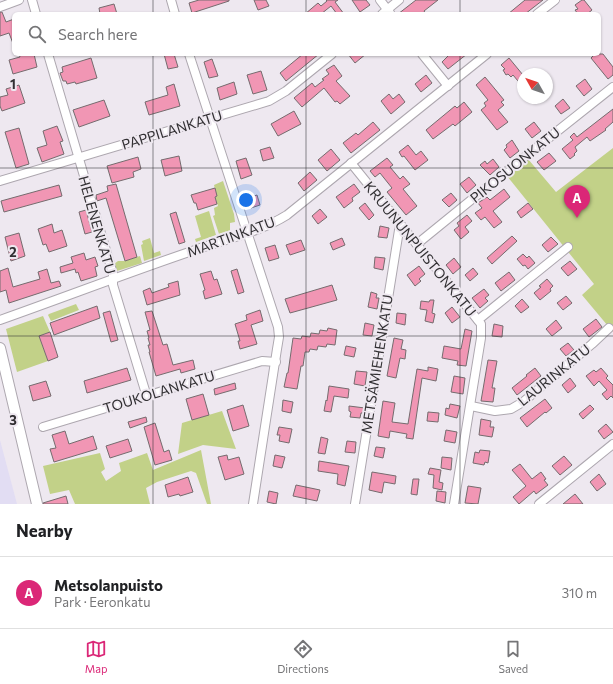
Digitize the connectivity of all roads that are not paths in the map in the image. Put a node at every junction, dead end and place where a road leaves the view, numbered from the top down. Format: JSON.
{"nodes":[{"id":1,"x":19,"y":0,"type":"edge"},
{"id":2,"x":32,"y":0,"type":"edge"},
{"id":3,"x":171,"y":0,"type":"edge"},
{"id":4,"x":380,"y":0,"type":"edge"},
{"id":5,"x":399,"y":0,"type":"edge"},
{"id":6,"x":555,"y":0,"type":"edge"},
{"id":7,"x":0,"y":7,"type":"edge"},
{"id":8,"x":35,"y":12,"type":"edge"},
{"id":9,"x":174,"y":12,"type":"edge"},
{"id":10,"x":386,"y":12,"type":"edge"},
{"id":11,"x":387,"y":12,"type":"edge"},
{"id":12,"x":540,"y":12,"type":"edge"},
{"id":13,"x":49,"y":56,"type":"edge"},
{"id":14,"x":190,"y":56,"type":"edge"},
{"id":15,"x":329,"y":56,"type":"edge"},
{"id":16,"x":424,"y":56,"type":"edge"},
{"id":17,"x":485,"y":56,"type":"edge"},
{"id":18,"x":448,"y":86,"type":"junction"},
{"id":19,"x":613,"y":87,"type":"edge"},
{"id":20,"x":210,"y":119,"type":"junction"},
{"id":21,"x":78,"y":158,"type":"junction"},
{"id":22,"x":351,"y":163,"type":"junction"},
{"id":23,"x":0,"y":181,"type":"edge"},
{"id":24,"x":400,"y":224,"type":"junction"},
{"id":25,"x":248,"y":233,"type":"junction"},
{"id":26,"x":417,"y":244,"type":"junction"},
{"id":27,"x":568,"y":247,"type":"dead end"},
{"id":28,"x":113,"y":280,"type":"junction"},
{"id":29,"x":0,"y":320,"type":"edge"},
{"id":30,"x":478,"y":320,"type":"junction"},
{"id":31,"x":609,"y":328,"type":"dead end"},
{"id":32,"x":0,"y":348,"type":"edge"},
{"id":33,"x":276,"y":362,"type":"junction"},
{"id":34,"x":2,"y":368,"type":"edge"},
{"id":35,"x":147,"y":397,"type":"junction"},
{"id":36,"x":471,"y":406,"type":"junction"},
{"id":37,"x":43,"y":427,"type":"dead end"},
{"id":38,"x":613,"y":444,"type":"edge"},
{"id":39,"x":36,"y":504,"type":"edge"},
{"id":40,"x":253,"y":504,"type":"edge"},
{"id":41,"x":355,"y":504,"type":"edge"},
{"id":42,"x":454,"y":504,"type":"edge"},
{"id":43,"x":539,"y":504,"type":"edge"}],
"edges":[{"from":1,"to":7,"type":"street"},
{"from":2,"to":8,"type":"street"},
{"from":3,"to":9,"type":"street"},
{"from":4,"to":10,"type":"street"},
{"from":5,"to":11,"type":"street"},
{"from":6,"to":12,"type":"street"},
{"from":13,"to":21,"type":"street","name":"HELENENKATU"},
{"from":14,"to":20,"type":"street"},
{"from":15,"to":20,"type":"street","name":"PAPPILANKATU"},
{"from":16,"to":18,"type":"street"},
{"from":17,"to":18,"type":"street","name":"MARTINKATU"},
{"from":18,"to":22,"type":"street","name":"MARTINKATU"},
{"from":19,"to":26,"type":"street","name":"PIKOSUONKATU"},
{"from":20,"to":21,"type":"street","name":"PAPPILANKATU"},
{"from":20,"to":25,"type":"street"},
{"from":21,"to":23,"type":"street","name":"PAPPILANKATU"},
{"from":21,"to":28,"type":"street","name":"HELENENKATU"},
{"from":22,"to":24,"type":"street","name":"KRUUNUNPUISTONKATU"},
{"from":22,"to":25,"type":"street","name":"MARTINKATU"},
{"from":24,"to":26,"type":"street","name":"KRUUNUNPUISTONKATU"},
{"from":24,"to":41,"type":"street","name":"METSÄMIEHENKATU"},
{"from":25,"to":28,"type":"street","name":"MARTINKATU"},
{"from":25,"to":33,"type":"street"},
{"from":26,"to":30,"type":"street","name":"KRUUNUNPUISTONKATU"},
{"from":27,"to":30,"type":"street"},
{"from":28,"to":29,"type":"street","name":"MARTINKATU"},
{"from":28,"to":35,"type":"street","name":"HELENENKATU"},
{"from":30,"to":36,"type":"street","name":"KRUUNUNPUISTONKATU"},
{"from":31,"to":36,"type":"street","name":"LAURINKATU"},
{"from":32,"to":34,"type":"main road"},
{"from":33,"to":35,"type":"street","name":"TOUKOLANKATU"},
{"from":33,"to":40,"type":"street"},
{"from":34,"to":39,"type":"main road"},
{"from":35,"to":37,"type":"street","name":"TOUKOLANKATU"},
{"from":36,"to":42,"type":"street","name":"KRUUNUNPUISTONKATU"},
{"from":38,"to":43,"type":"street"}]}
